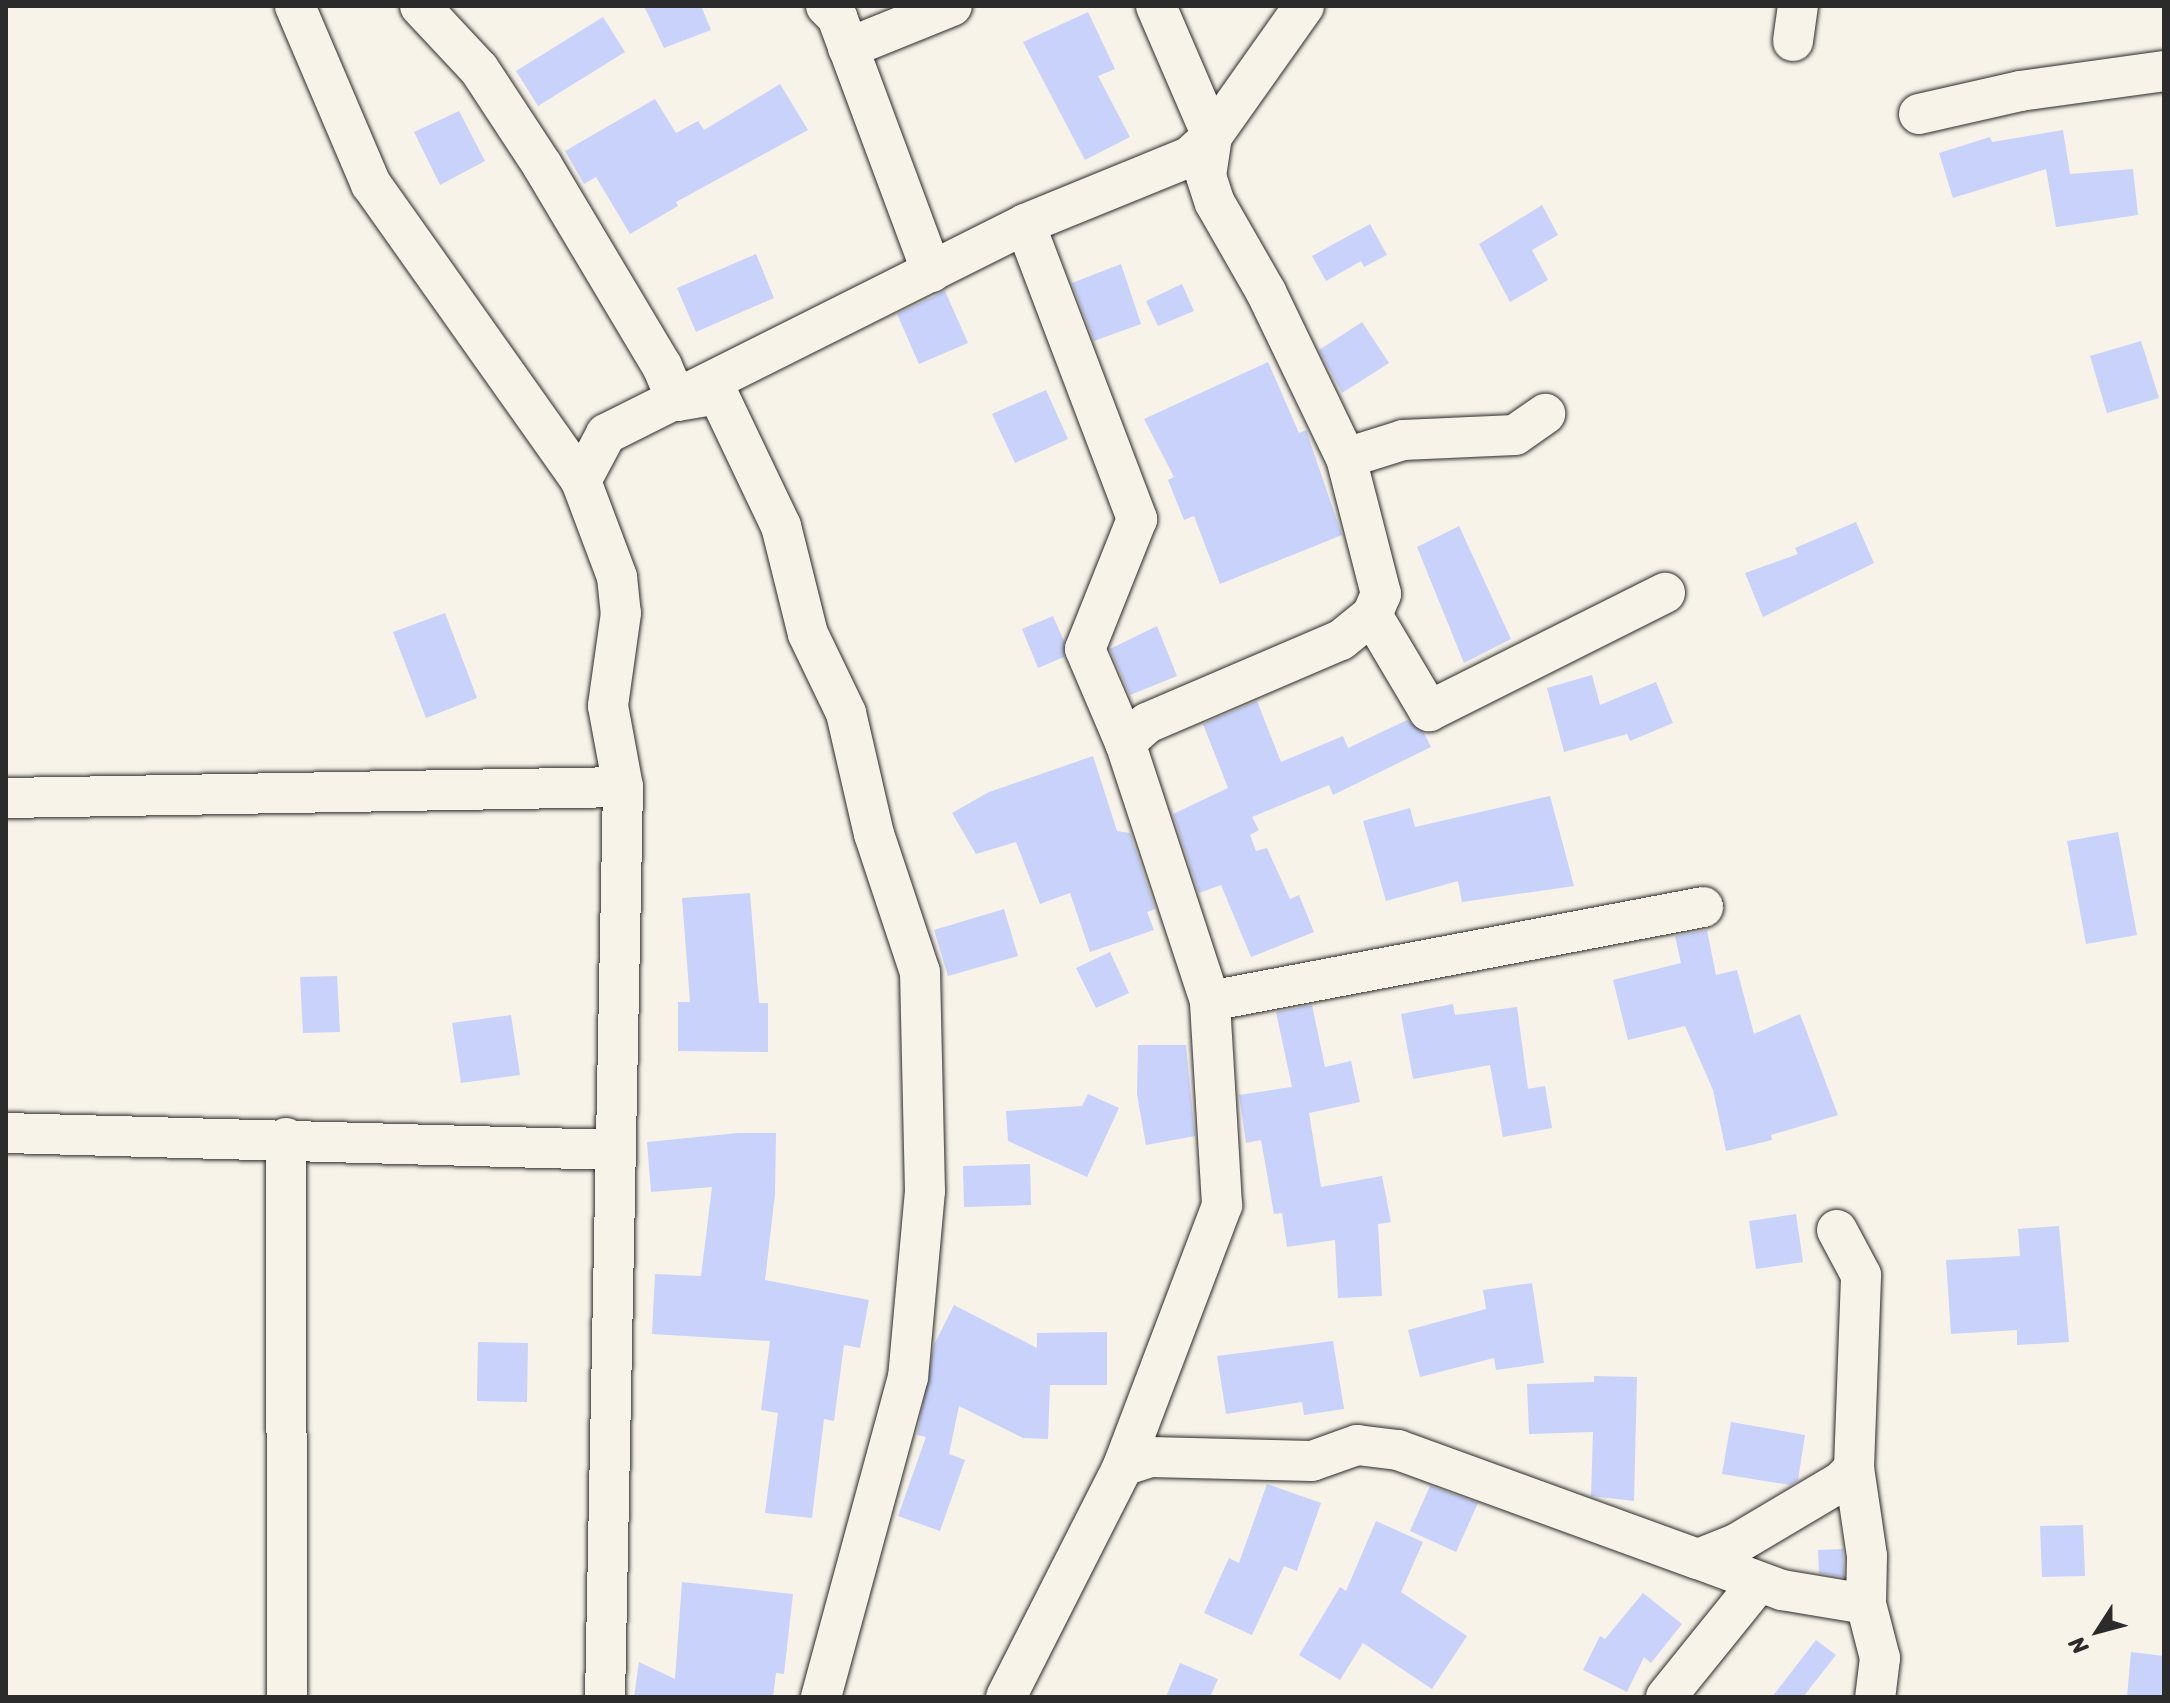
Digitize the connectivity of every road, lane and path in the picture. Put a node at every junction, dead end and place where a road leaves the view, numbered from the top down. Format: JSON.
{"nodes":[{"id":1,"x":295,"y":6,"type":"edge"},
{"id":2,"x":420,"y":6,"type":"edge"},
{"id":3,"x":826,"y":6,"type":"edge"},
{"id":4,"x":952,"y":6,"type":"edge"},
{"id":5,"x":1156,"y":6,"type":"edge"},
{"id":6,"x":1304,"y":6,"type":"edge"},
{"id":7,"x":848,"y":48,"type":"junction"},
{"id":8,"x":2164,"y":71,"type":"edge"},
{"id":9,"x":1919,"y":114,"type":"dead end"},
{"id":10,"x":1212,"y":136,"type":"junction"},
{"id":11,"x":1025,"y":224,"type":"junction"},
{"id":12,"x":932,"y":272,"type":"junction"},
{"id":13,"x":677,"y":401,"type":"junction"},
{"id":14,"x":1545,"y":414,"type":"dead end"},
{"id":15,"x":1346,"y":458,"type":"junction"},
{"id":16,"x":581,"y":481,"type":"junction"},
{"id":17,"x":1665,"y":593,"type":"dead end"},
{"id":18,"x":1372,"y":615,"type":"junction"},
{"id":19,"x":1125,"y":743,"type":"junction"},
{"id":20,"x":623,"y":787,"type":"junction"},
{"id":21,"x":6,"y":798,"type":"edge"},
{"id":22,"x":1703,"y":907,"type":"dead end"},
{"id":23,"x":1210,"y":1001,"type":"junction"},
{"id":24,"x":6,"y":1133,"type":"edge"},
{"id":25,"x":286,"y":1138,"type":"junction"},
{"id":26,"x":616,"y":1150,"type":"junction"},
{"id":27,"x":1837,"y":1230,"type":"dead end"},
{"id":28,"x":1123,"y":1466,"type":"junction"},
{"id":29,"x":1854,"y":1468,"type":"junction"},
{"id":30,"x":1698,"y":1559,"type":"junction"},
{"id":31,"x":1758,"y":1583,"type":"junction"},
{"id":32,"x":1866,"y":1604,"type":"junction"},
{"id":33,"x":287,"y":1697,"type":"edge"},
{"id":34,"x":605,"y":1697,"type":"edge"},
{"id":35,"x":821,"y":1697,"type":"edge"},
{"id":36,"x":1006,"y":1697,"type":"edge"},
{"id":37,"x":1666,"y":1697,"type":"edge"},
{"id":38,"x":1875,"y":1697,"type":"edge"}],
"edges":[{"from":1,"to":16,"type":"street"},
{"from":2,"to":13,"type":"street"},
{"from":3,"to":7,"type":"street"},
{"from":4,"to":7,"type":"street"},
{"from":5,"to":10,"type":"street"},
{"from":6,"to":10,"type":"street"},
{"from":7,"to":12,"type":"street"},
{"from":8,"to":9,"type":"street"},
{"from":10,"to":11,"type":"street"},
{"from":10,"to":15,"type":"street"},
{"from":11,"to":12,"type":"street"},
{"from":11,"to":19,"type":"street"},
{"from":12,"to":13,"type":"street"},
{"from":13,"to":16,"type":"street"},
{"from":13,"to":35,"type":"street"},
{"from":14,"to":15,"type":"street"},
{"from":15,"to":18,"type":"street"},
{"from":16,"to":20,"type":"street"},
{"from":17,"to":18,"type":"street"},
{"from":18,"to":19,"type":"street"},
{"from":19,"to":23,"type":"street"},
{"from":20,"to":21,"type":"street"},
{"from":20,"to":26,"type":"street"},
{"from":22,"to":23,"type":"street"},
{"from":23,"to":28,"type":"street"},
{"from":24,"to":25,"type":"street"},
{"from":25,"to":26,"type":"street"},
{"from":25,"to":33,"type":"street"},
{"from":26,"to":34,"type":"street"},
{"from":27,"to":29,"type":"street"},
{"from":28,"to":30,"type":"street"},
{"from":28,"to":36,"type":"street"},
{"from":29,"to":30,"type":"street"},
{"from":29,"to":32,"type":"street"},
{"from":30,"to":31,"type":"street"},
{"from":31,"to":32,"type":"street"},
{"from":31,"to":37,"type":"street"},
{"from":32,"to":38,"type":"street"}]}
